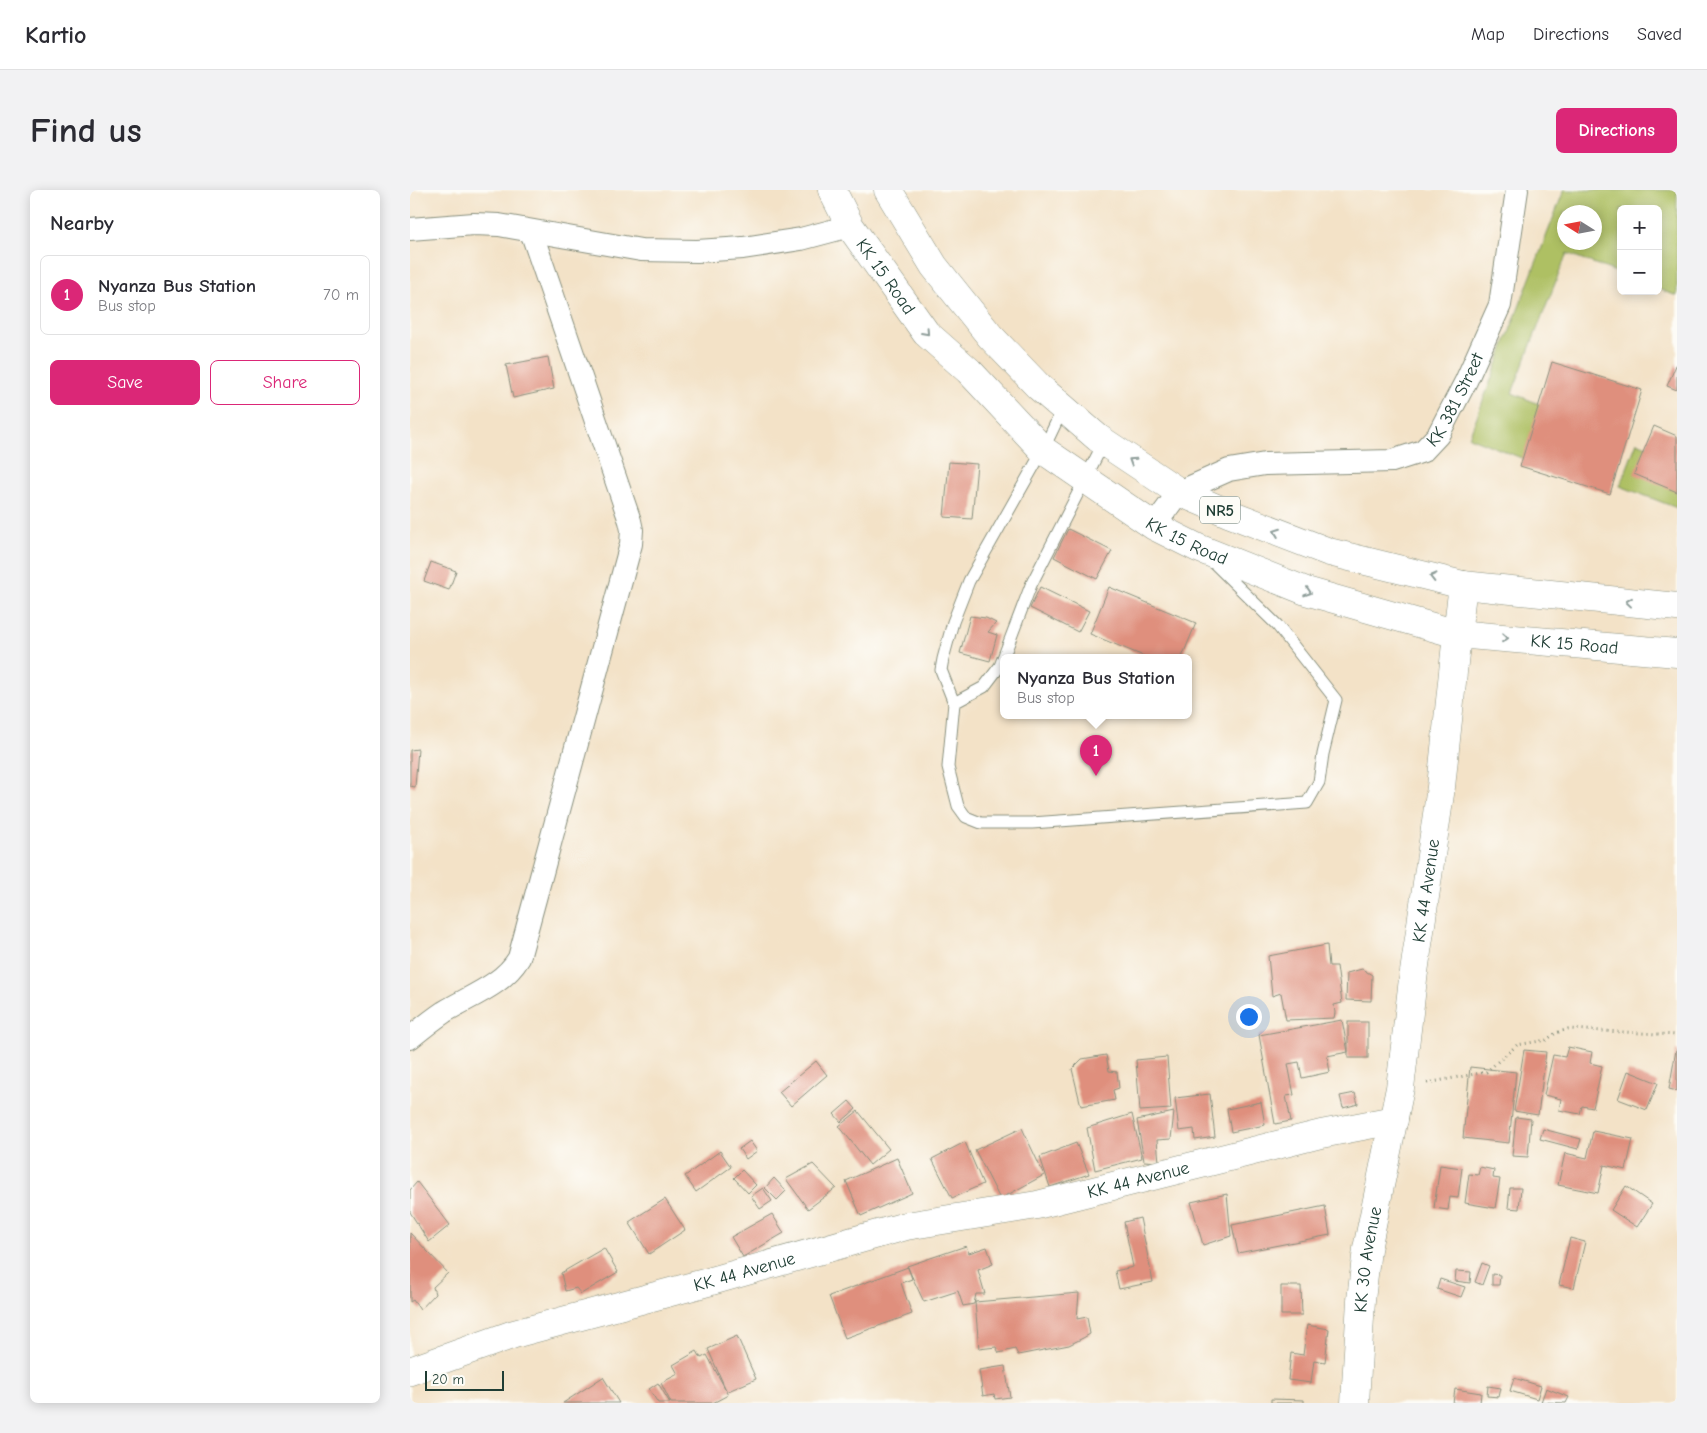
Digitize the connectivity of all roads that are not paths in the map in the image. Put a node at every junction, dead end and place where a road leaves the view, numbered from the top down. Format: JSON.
{"nodes":[{"id":1,"x":832,"y":190,"type":"edge"},
{"id":2,"x":888,"y":190,"type":"edge"},
{"id":3,"x":1517,"y":190,"type":"edge"},
{"id":4,"x":850,"y":226,"type":"junction"},
{"id":5,"x":410,"y":229,"type":"edge"},
{"id":6,"x":531,"y":231,"type":"junction"},
{"id":7,"x":1063,"y":408,"type":"junction"},
{"id":8,"x":1104,"y":442,"type":"junction"},
{"id":9,"x":1043,"y":450,"type":"junction"},
{"id":10,"x":1085,"y":479,"type":"junction"},
{"id":11,"x":1179,"y":492,"type":"junction"},
{"id":12,"x":1154,"y":526,"type":"junction"},
{"id":13,"x":1198,"y":548,"type":"junction"},
{"id":14,"x":1462,"y":585,"type":"junction"},
{"id":15,"x":1677,"y":607,"type":"edge"},
{"id":16,"x":1457,"y":634,"type":"junction"},
{"id":17,"x":1677,"y":653,"type":"edge"},
{"id":18,"x":1005,"y":654,"type":"edge"},
{"id":19,"x":1000,"y":666,"type":"edge"},
{"id":20,"x":954,"y":702,"type":"junction"},
{"id":21,"x":410,"y":1038,"type":"edge"},
{"id":22,"x":1394,"y":1120,"type":"junction"},
{"id":23,"x":410,"y":1371,"type":"edge"},
{"id":24,"x":1356,"y":1403,"type":"edge"}],
"edges":[{"from":1,"to":4,"type":"main road","name":"KK 15 Road","number":"NR5"},
{"from":2,"to":7,"type":"main road","number":"NR5"},
{"from":3,"to":11,"type":"street","name":"KK 381 Street"},
{"from":4,"to":6,"type":"street"},
{"from":4,"to":9,"type":"main road","name":"KK 15 Road","number":"NR5","one_way":true},
{"from":5,"to":6,"type":"street"},
{"from":6,"to":21,"type":"street"},
{"from":7,"to":8,"type":"main road","number":"NR5"},
{"from":7,"to":9,"type":"lane"},
{"from":8,"to":10,"type":"lane"},
{"from":11,"to":8,"type":"main road","number":"NR5","one_way":true},
{"from":9,"to":10,"type":"main road","name":"KK 15 Road","number":"NR5"},
{"from":9,"to":20,"type":"lane"},
{"from":10,"to":12,"type":"main road","name":"KK 15 Road","number":"NR5"},
{"from":10,"to":18,"type":"lane"},
{"from":11,"to":12,"type":"street"},
{"from":14,"to":11,"type":"main road","number":"NR5","one_way":true},
{"from":12,"to":13,"type":"main road","name":"KK 15 Road","number":"NR5"},
{"from":13,"to":16,"type":"main road","name":"KK 15 Road","number":"NR5","one_way":true},
{"from":13,"to":20,"type":"lane"},
{"from":15,"to":14,"type":"main road","number":"NR5","one_way":true},
{"from":14,"to":16,"type":"main road","name":"KK 44 Avenue"},
{"from":16,"to":17,"type":"main road","name":"KK 15 Road","number":"NR5","one_way":true},
{"from":16,"to":22,"type":"main road","name":"KK 44 Avenue"},
{"from":19,"to":20,"type":"lane"},
{"from":22,"to":23,"type":"main road","name":"KK 44 Avenue"},
{"from":22,"to":24,"type":"main road","name":"KK 30 Avenue"}]}
